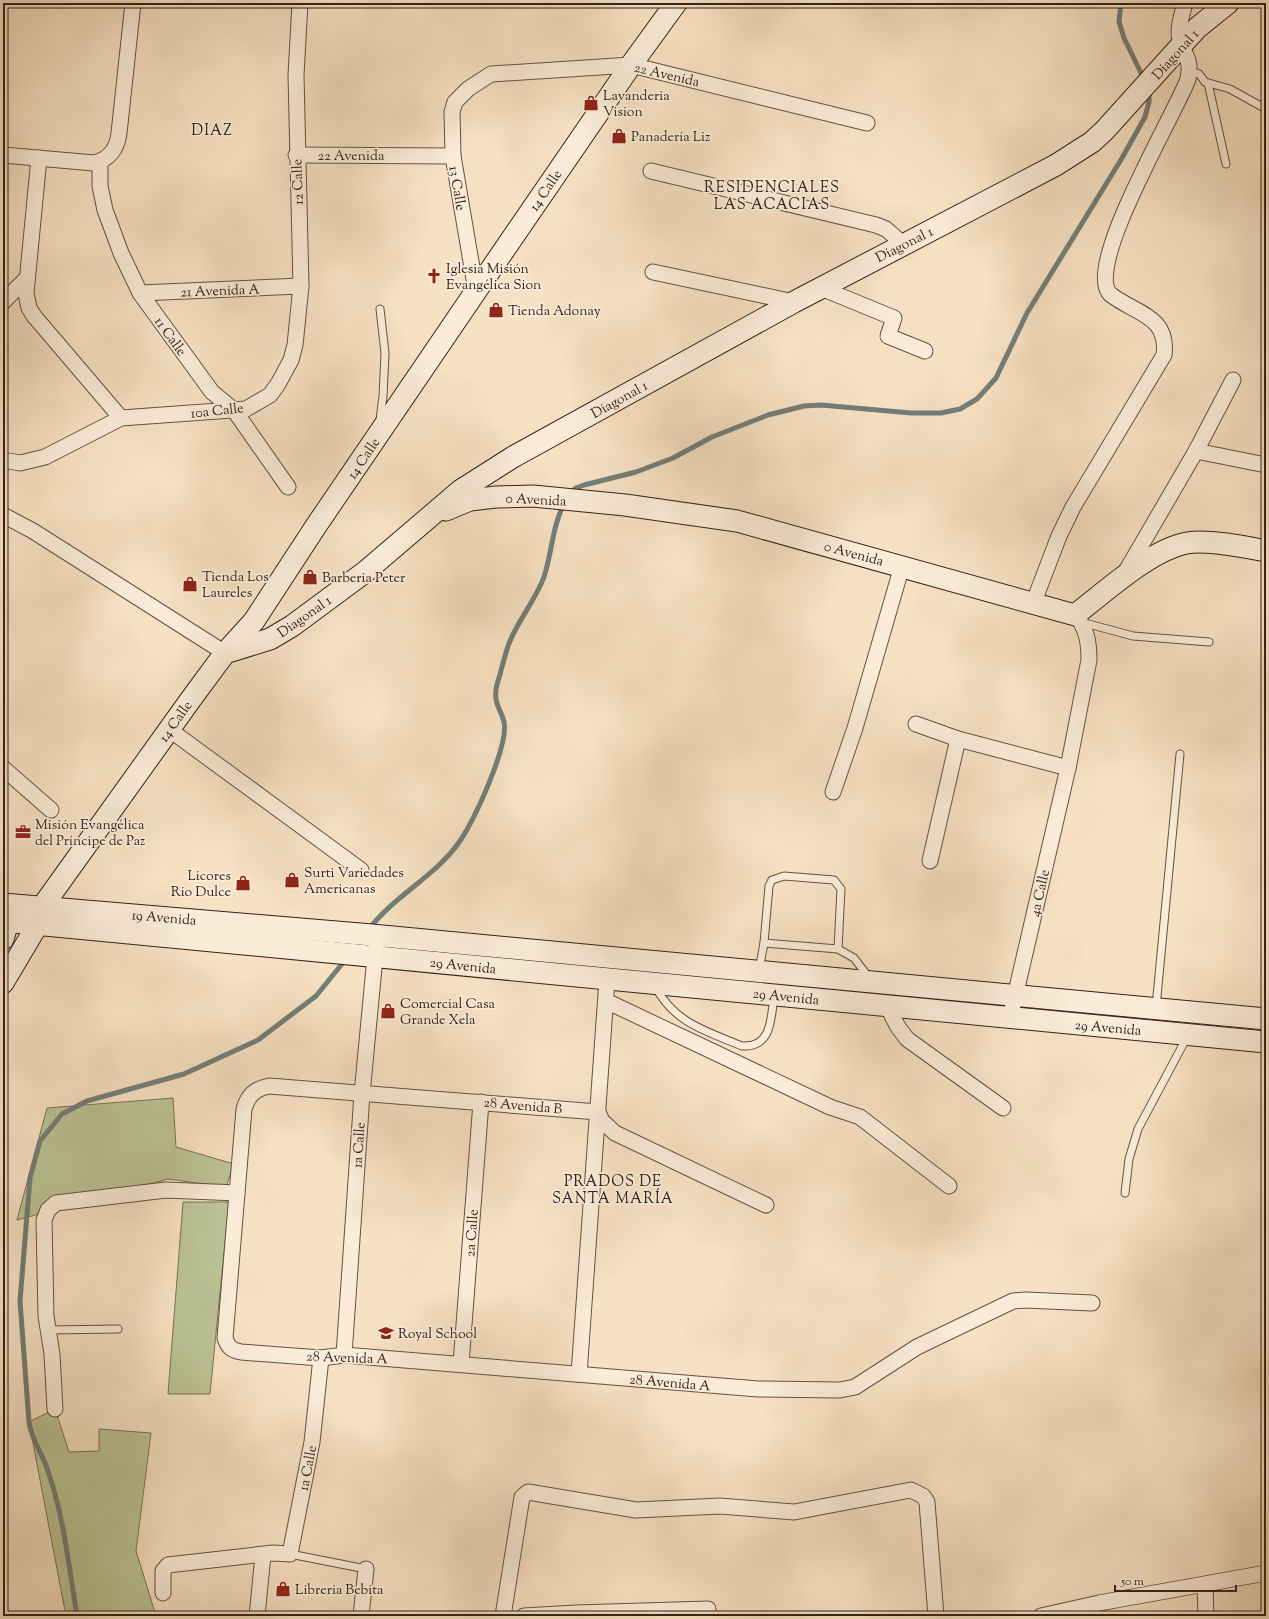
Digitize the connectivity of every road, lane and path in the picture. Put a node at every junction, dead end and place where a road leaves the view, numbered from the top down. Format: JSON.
{"nodes":[{"id":1,"x":133,"y":3,"type":"edge"},
{"id":2,"x":300,"y":3,"type":"edge"},
{"id":3,"x":676,"y":3,"type":"edge"},
{"id":4,"x":1185,"y":3,"type":"edge"},
{"id":5,"x":1228,"y":3,"type":"edge"},
{"id":6,"x":1181,"y":45,"type":"junction"},
{"id":7,"x":631,"y":65,"type":"junction"},
{"id":8,"x":1190,"y":72,"type":"junction"},
{"id":9,"x":1208,"y":83,"type":"junction"},
{"id":10,"x":468,"y":89,"type":"joint"},
{"id":11,"x":1266,"y":109,"type":"edge"},
{"id":12,"x":867,"y":123,"type":"dead end"},
{"id":13,"x":3,"y":154,"type":"edge"},
{"id":14,"x":296,"y":155,"type":"junction"},
{"id":15,"x":453,"y":156,"type":"junction"},
{"id":16,"x":39,"y":158,"type":"junction"},
{"id":17,"x":103,"y":160,"type":"junction"},
{"id":18,"x":1226,"y":164,"type":"dead end"},
{"id":19,"x":651,"y":171,"type":"dead end"},
{"id":20,"x":903,"y":244,"type":"junction"},
{"id":21,"x":654,"y":272,"type":"dead end"},
{"id":22,"x":27,"y":278,"type":"junction"},
{"id":23,"x":301,"y":286,"type":"junction"},
{"id":24,"x":821,"y":288,"type":"junction"},
{"id":25,"x":476,"y":291,"type":"junction"},
{"id":26,"x":140,"y":293,"type":"junction"},
{"id":27,"x":3,"y":302,"type":"edge"},
{"id":28,"x":794,"y":302,"type":"junction"},
{"id":29,"x":380,"y":309,"type":"dead end"},
{"id":30,"x":925,"y":351,"type":"dead end"},
{"id":31,"x":291,"y":360,"type":"joint"},
{"id":32,"x":1233,"y":380,"type":"dead end"},
{"id":33,"x":234,"y":410,"type":"junction"},
{"id":34,"x":121,"y":418,"type":"junction"},
{"id":35,"x":378,"y":436,"type":"junction"},
{"id":36,"x":1196,"y":451,"type":"junction"},
{"id":37,"x":3,"y":460,"type":"edge"},
{"id":38,"x":1266,"y":465,"type":"edge"},
{"id":39,"x":288,"y":487,"type":"dead end"},
{"id":40,"x":3,"y":515,"type":"edge"},
{"id":41,"x":422,"y":525,"type":"junction"},
{"id":42,"x":1266,"y":551,"type":"edge"},
{"id":43,"x":902,"y":566,"type":"junction"},
{"id":44,"x":1123,"y":578,"type":"junction"},
{"id":45,"x":1034,"y":604,"type":"junction"},
{"id":46,"x":1078,"y":618,"type":"junction"},
{"id":47,"x":1209,"y":642,"type":"dead end"},
{"id":48,"x":225,"y":653,"type":"junction"},
{"id":49,"x":916,"y":724,"type":"dead end"},
{"id":50,"x":170,"y":730,"type":"junction"},
{"id":51,"x":958,"y":739,"type":"junction"},
{"id":52,"x":1180,"y":754,"type":"dead end"},
{"id":53,"x":1068,"y":768,"type":"junction"},
{"id":54,"x":5,"y":776,"type":"edge"},
{"id":55,"x":834,"y":792,"type":"dead end"},
{"id":56,"x":51,"y":810,"type":"dead end"},
{"id":57,"x":930,"y":860,"type":"dead end"},
{"id":58,"x":361,"y":870,"type":"dead end"},
{"id":59,"x":40,"y":915,"type":"junction"},
{"id":60,"x":4,"y":921,"type":"edge"},
{"id":61,"x":325,"y":931,"type":"joint"},
{"id":62,"x":375,"y":936,"type":"junction"},
{"id":63,"x":764,"y":943,"type":"junction"},
{"id":64,"x":838,"y":949,"type":"junction"},
{"id":65,"x":305,"y":950,"type":"joint"},
{"id":66,"x":370,"y":956,"type":"junction"},
{"id":67,"x":758,"y":972,"type":"junction"},
{"id":68,"x":607,"y":980,"type":"junction"},
{"id":69,"x":872,"y":982,"type":"junction"},
{"id":70,"x":3,"y":983,"type":"edge"},
{"id":71,"x":654,"y":984,"type":"junction"},
{"id":72,"x":774,"y":995,"type":"junction"},
{"id":73,"x":1015,"y":996,"type":"junction"},
{"id":74,"x":606,"y":1001,"type":"junction"},
{"id":75,"x":887,"y":1006,"type":"junction"},
{"id":76,"x":1010,"y":1018,"type":"junction"},
{"id":77,"x":1266,"y":1018,"type":"edge"},
{"id":78,"x":1154,"y":1020,"type":"junction"},
{"id":79,"x":1188,"y":1034,"type":"junction"},
{"id":80,"x":1266,"y":1042,"type":"edge"},
{"id":81,"x":362,"y":1094,"type":"junction"},
{"id":82,"x":481,"y":1102,"type":"junction"},
{"id":83,"x":1003,"y":1108,"type":"dead end"},
{"id":84,"x":598,"y":1112,"type":"junction"},
{"id":85,"x":949,"y":1186,"type":"dead end"},
{"id":86,"x":237,"y":1193,"type":"junction"},
{"id":87,"x":1124,"y":1193,"type":"dead end"},
{"id":88,"x":766,"y":1204,"type":"dead end"},
{"id":89,"x":1092,"y":1303,"type":"dead end"},
{"id":90,"x":118,"y":1328,"type":"dead end"},
{"id":91,"x":48,"y":1330,"type":"junction"},
{"id":92,"x":344,"y":1355,"type":"junction"},
{"id":93,"x":321,"y":1358,"type":"junction"},
{"id":94,"x":461,"y":1364,"type":"junction"},
{"id":95,"x":579,"y":1374,"type":"junction"},
{"id":96,"x":55,"y":1409,"type":"dead end"},
{"id":97,"x":290,"y":1554,"type":"junction"},
{"id":98,"x":263,"y":1555,"type":"junction"},
{"id":99,"x":366,"y":1568,"type":"joint"},
{"id":100,"x":1266,"y":1573,"type":"edge"},
{"id":101,"x":1206,"y":1585,"type":"junction"},
{"id":102,"x":163,"y":1593,"type":"dead end"},
{"id":103,"x":708,"y":1609,"type":"dead end"},
{"id":104,"x":257,"y":1616,"type":"edge"},
{"id":105,"x":361,"y":1616,"type":"edge"},
{"id":106,"x":503,"y":1616,"type":"edge"},
{"id":107,"x":524,"y":1616,"type":"edge"},
{"id":108,"x":936,"y":1616,"type":"edge"},
{"id":109,"x":1041,"y":1616,"type":"edge"},
{"id":110,"x":1206,"y":1616,"type":"edge"}],
"edges":[{"from":1,"to":17,"type":"street"},
{"from":2,"to":14,"type":"street","name":"12 Calle"},
{"from":3,"to":7,"type":"street","name":"14 Calle"},
{"from":4,"to":6,"type":"street"},
{"from":5,"to":6,"type":"street","name":"Diagonal 1"},
{"from":6,"to":8,"type":"street"},
{"from":6,"to":20,"type":"street","name":"Diagonal 1"},
{"from":7,"to":10,"type":"street","name":"22 Avenida"},
{"from":7,"to":12,"type":"street","name":"22 Avenida"},
{"from":7,"to":25,"type":"street","name":"14 Calle"},
{"from":8,"to":9,"type":"lane"},
{"from":8,"to":45,"type":"street"},
{"from":9,"to":11,"type":"lane"},
{"from":9,"to":18,"type":"lane"},
{"from":10,"to":15,"type":"street","name":"13 Calle"},
{"from":13,"to":16,"type":"street"},
{"from":14,"to":15,"type":"street","name":"22 Avenida"},
{"from":14,"to":23,"type":"street","name":"12 Calle"},
{"from":15,"to":25,"type":"street","name":"13 Calle"},
{"from":16,"to":17,"type":"street"},
{"from":16,"to":22,"type":"street"},
{"from":17,"to":26,"type":"street","name":"11 Calle"},
{"from":19,"to":20,"type":"street"},
{"from":20,"to":24,"type":"street","name":"Diagonal 1"},
{"from":21,"to":28,"type":"street"},
{"from":22,"to":27,"type":"street"},
{"from":22,"to":34,"type":"street"},
{"from":23,"to":26,"type":"street","name":"21 Avenida A"},
{"from":23,"to":31,"type":"street","name":"12 Calle"},
{"from":24,"to":28,"type":"street","name":"Diagonal 1"},
{"from":24,"to":30,"type":"street"},
{"from":25,"to":35,"type":"street","name":"14 Calle"},
{"from":26,"to":33,"type":"street","name":"11 Calle"},
{"from":28,"to":41,"type":"street","name":"Diagonal 1"},
{"from":29,"to":35,"type":"lane"},
{"from":31,"to":33,"type":"street","name":"10a Calle"},
{"from":32,"to":36,"type":"street"},
{"from":33,"to":34,"type":"street","name":"10a Calle"},
{"from":33,"to":39,"type":"street","name":"11 Calle"},
{"from":34,"to":37,"type":"street","name":"10a Calle"},
{"from":35,"to":48,"type":"street","name":"14 Calle"},
{"from":36,"to":38,"type":"street"},
{"from":36,"to":44,"type":"street"},
{"from":40,"to":48,"type":"street"},
{"from":41,"to":43,"type":"street","name":"0 Avenida"},
{"from":41,"to":48,"type":"street","name":"Diagonal 1"},
{"from":42,"to":44,"type":"street"},
{"from":43,"to":45,"type":"street","name":"0 Avenida"},
{"from":43,"to":55,"type":"street"},
{"from":44,"to":46,"type":"street"},
{"from":45,"to":46,"type":"street","name":"0 Avenida"},
{"from":46,"to":47,"type":"lane"},
{"from":46,"to":53,"type":"street","name":"4a Calle"},
{"from":48,"to":50,"type":"street","name":"14 Calle"},
{"from":49,"to":51,"type":"street"},
{"from":50,"to":58,"type":"street"},
{"from":50,"to":59,"type":"street","name":"14 Calle"},
{"from":51,"to":53,"type":"street"},
{"from":51,"to":57,"type":"street"},
{"from":52,"to":78,"type":"lane"},
{"from":53,"to":73,"type":"street","name":"4a Calle"},
{"from":54,"to":56,"type":"street"},
{"from":59,"to":60,"type":"street","name":"19 Avenida"},
{"from":59,"to":61,"type":"street","name":"19 Avenida"},
{"from":59,"to":65,"type":"street","name":"19 Avenida"},
{"from":59,"to":70,"type":"street","name":"14 Calle"},
{"from":61,"to":62,"type":"street","name":"29 Avenida"},
{"from":62,"to":66,"type":"street","name":"1a Calle"},
{"from":62,"to":67,"type":"street","name":"29 Avenida"},
{"from":63,"to":64,"type":"lane"},
{"from":63,"to":64,"type":"lane"},
{"from":63,"to":67,"type":"lane"},
{"from":64,"to":69,"type":"lane"},
{"from":65,"to":66,"type":"street","name":"29 Avenida"},
{"from":66,"to":68,"type":"street","name":"29 Avenida"},
{"from":66,"to":81,"type":"street","name":"1a Calle"},
{"from":67,"to":69,"type":"street","name":"29 Avenida"},
{"from":68,"to":71,"type":"street","name":"29 Avenida"},
{"from":68,"to":74,"type":"street"},
{"from":69,"to":73,"type":"street","name":"29 Avenida"},
{"from":71,"to":72,"type":"street","name":"29 Avenida"},
{"from":71,"to":72,"type":"lane"},
{"from":72,"to":75,"type":"street","name":"29 Avenida"},
{"from":73,"to":76,"type":"street","name":"4a Calle"},
{"from":73,"to":78,"type":"street","name":"29 Avenida"},
{"from":74,"to":84,"type":"street"},
{"from":74,"to":85,"type":"street"},
{"from":75,"to":76,"type":"street","name":"29 Avenida"},
{"from":75,"to":83,"type":"street"},
{"from":76,"to":78,"type":"street","name":"29 Avenida"},
{"from":77,"to":78,"type":"street","name":"29 Avenida"},
{"from":78,"to":79,"type":"street","name":"29 Avenida"},
{"from":79,"to":80,"type":"street","name":"29 Avenida"},
{"from":79,"to":87,"type":"lane"},
{"from":81,"to":82,"type":"street","name":"28 Avenida B"},
{"from":81,"to":86,"type":"street","name":"28 Avenida B"},
{"from":81,"to":92,"type":"street","name":"1a Calle"},
{"from":82,"to":84,"type":"street","name":"28 Avenida B"},
{"from":82,"to":94,"type":"street","name":"2a Calle"},
{"from":84,"to":88,"type":"street"},
{"from":84,"to":95,"type":"street"},
{"from":86,"to":91,"type":"street"},
{"from":86,"to":93,"type":"street","name":"28 Avenida A"},
{"from":89,"to":95,"type":"street","name":"28 Avenida A"},
{"from":90,"to":91,"type":"lane"},
{"from":91,"to":96,"type":"street"},
{"from":92,"to":93,"type":"street","name":"28 Avenida A"},
{"from":92,"to":94,"type":"street","name":"28 Avenida A"},
{"from":93,"to":97,"type":"street","name":"1a Calle"},
{"from":94,"to":95,"type":"street","name":"28 Avenida A"},
{"from":97,"to":98,"type":"street"},
{"from":97,"to":99,"type":"lane"},
{"from":98,"to":102,"type":"street"},
{"from":98,"to":104,"type":"street"},
{"from":99,"to":105,"type":"street"},
{"from":100,"to":101,"type":"street"},
{"from":101,"to":109,"type":"street"},
{"from":101,"to":110,"type":"street"},
{"from":103,"to":107,"type":"street"},
{"from":106,"to":108,"type":"street"}]}
